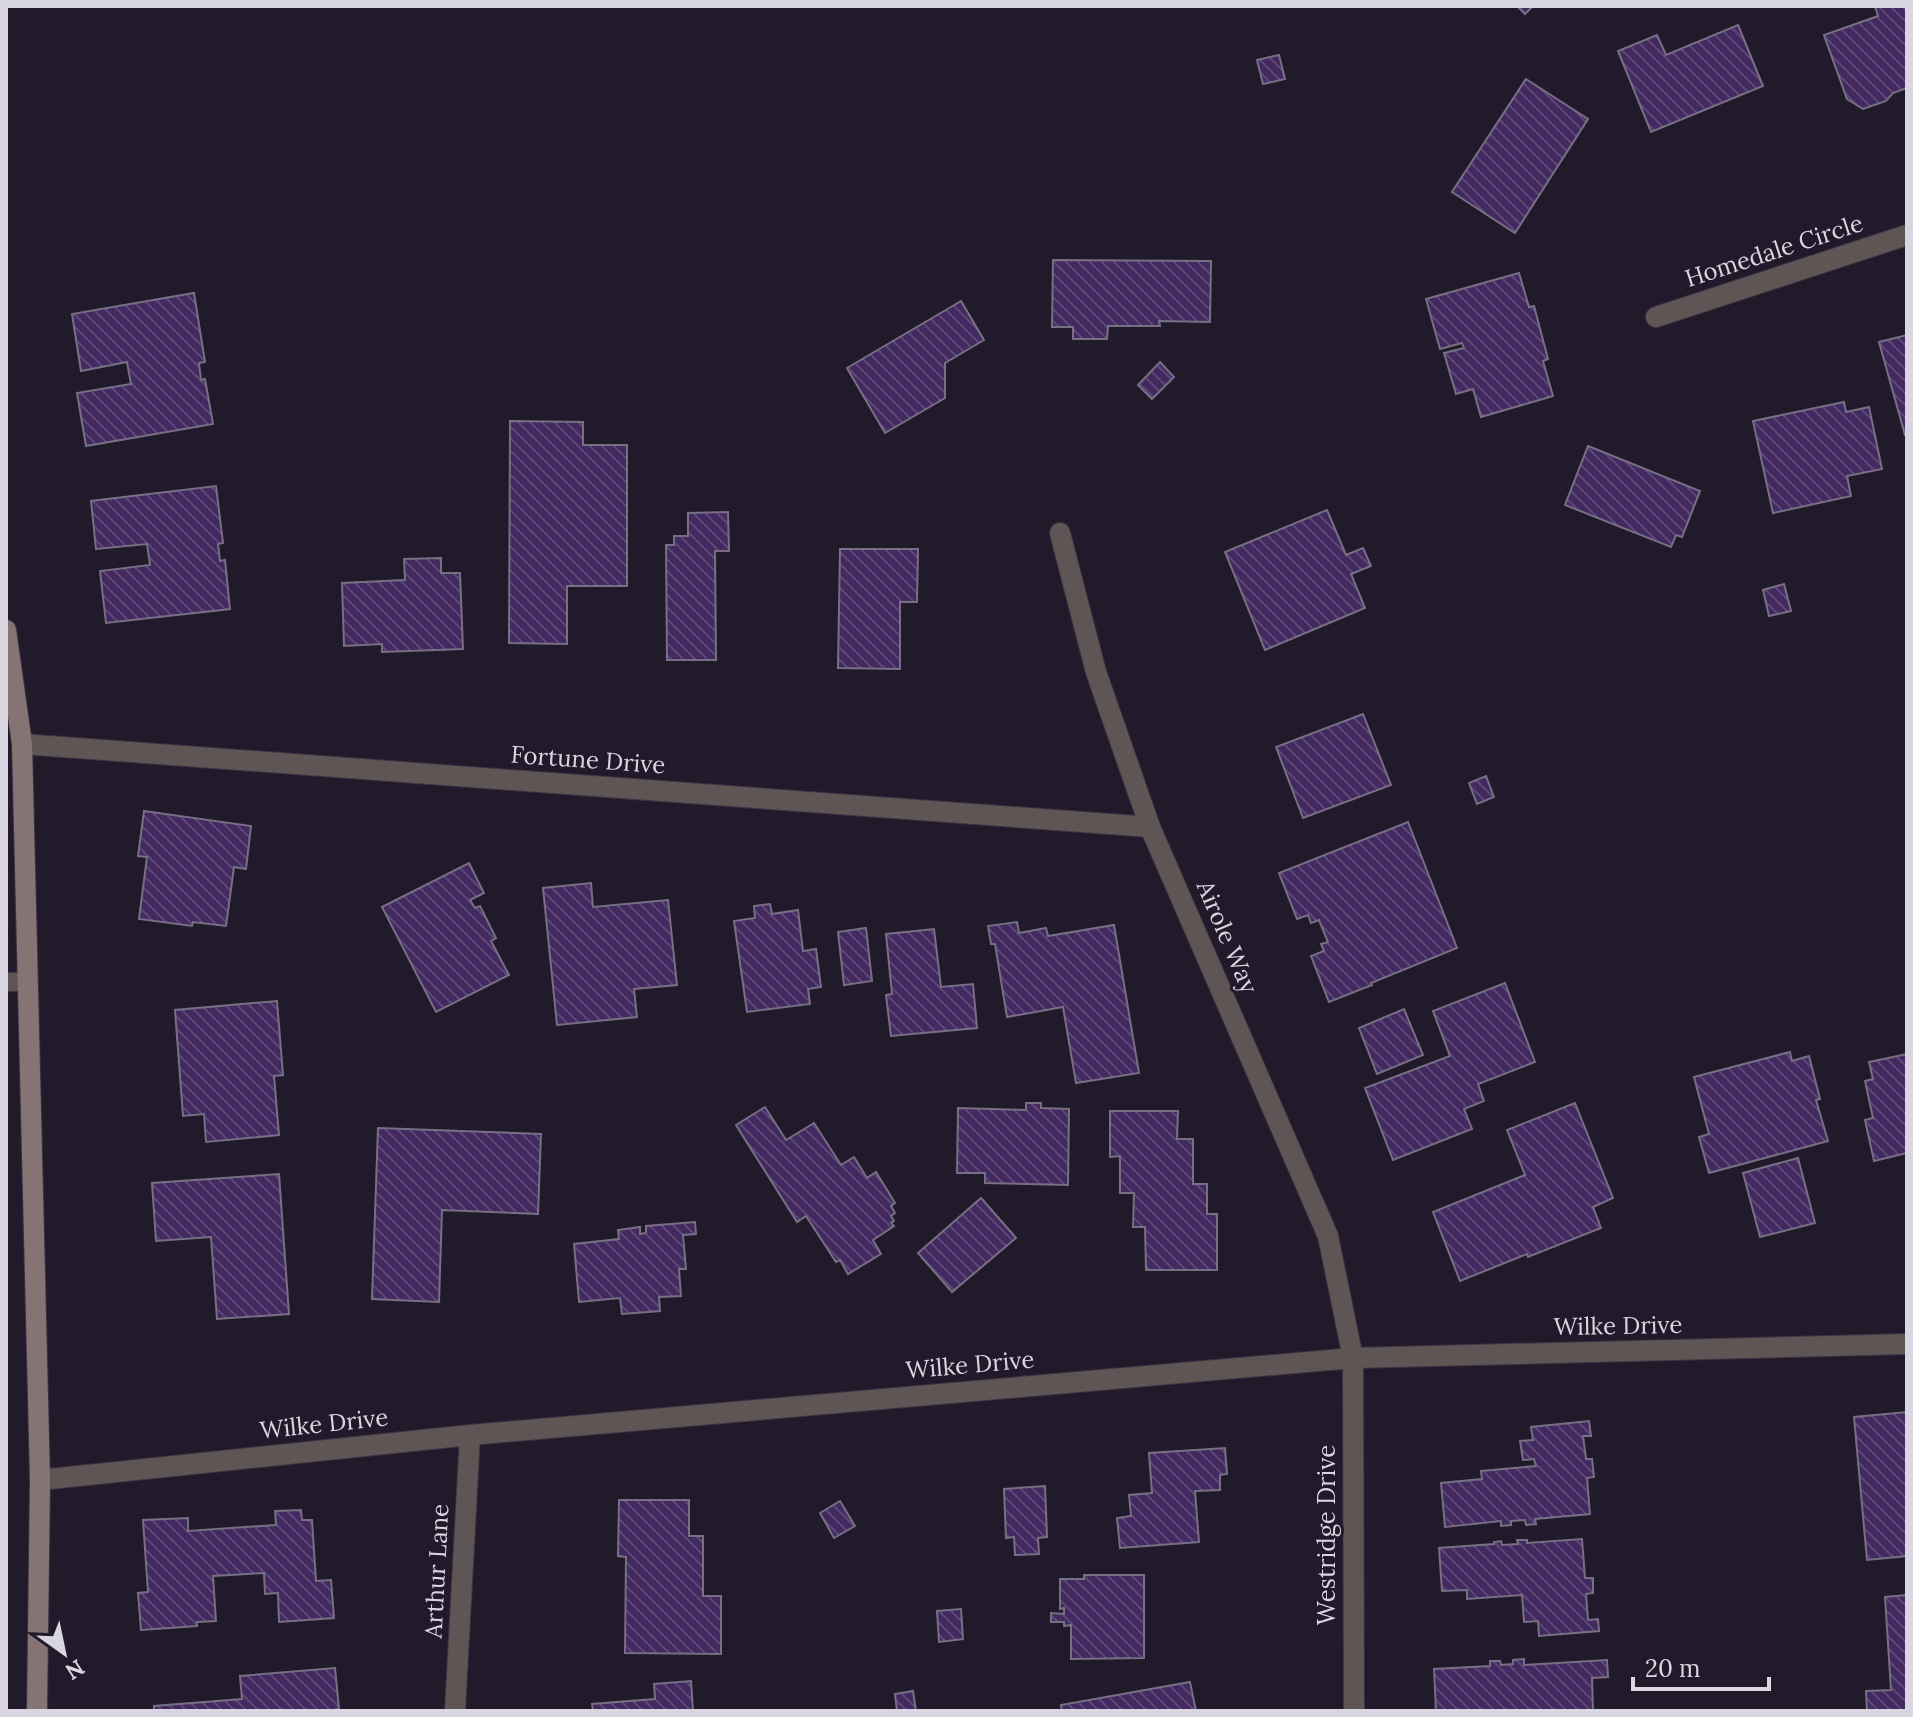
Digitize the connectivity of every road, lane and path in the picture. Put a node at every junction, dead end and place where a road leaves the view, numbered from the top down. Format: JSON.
{"nodes":[{"id":1,"x":1907,"y":235,"type":"edge"},
{"id":2,"x":1656,"y":317,"type":"dead end"},
{"id":3,"x":1060,"y":533,"type":"dead end"},
{"id":4,"x":6,"y":630,"type":"edge"},
{"id":5,"x":22,"y":744,"type":"junction"},
{"id":6,"x":1150,"y":827,"type":"junction"},
{"id":7,"x":6,"y":982,"type":"edge"},
{"id":8,"x":28,"y":982,"type":"junction"},
{"id":9,"x":1907,"y":1344,"type":"edge"},
{"id":10,"x":1353,"y":1358,"type":"junction"},
{"id":11,"x":470,"y":1435,"type":"junction"},
{"id":12,"x":40,"y":1480,"type":"junction"},
{"id":13,"x":37,"y":1711,"type":"edge"},
{"id":14,"x":455,"y":1711,"type":"edge"},
{"id":15,"x":1354,"y":1711,"type":"edge"}],
"edges":[{"from":1,"to":2,"type":"street","name":"Homedale Circle"},
{"from":3,"to":6,"type":"street","name":"Airole Way"},
{"from":4,"to":5,"type":"street"},
{"from":5,"to":6,"type":"street","name":"Fortune Drive"},
{"from":5,"to":8,"type":"street"},
{"from":6,"to":10,"type":"street","name":"Airole Way"},
{"from":7,"to":8,"type":"lane"},
{"from":8,"to":12,"type":"street"},
{"from":9,"to":10,"type":"street","name":"Wilke Drive"},
{"from":10,"to":11,"type":"street","name":"Wilke Drive"},
{"from":10,"to":15,"type":"street","name":"Westridge Drive"},
{"from":11,"to":12,"type":"street","name":"Wilke Drive"},
{"from":11,"to":14,"type":"street","name":"Arthur Lane"},
{"from":12,"to":13,"type":"street"}]}
